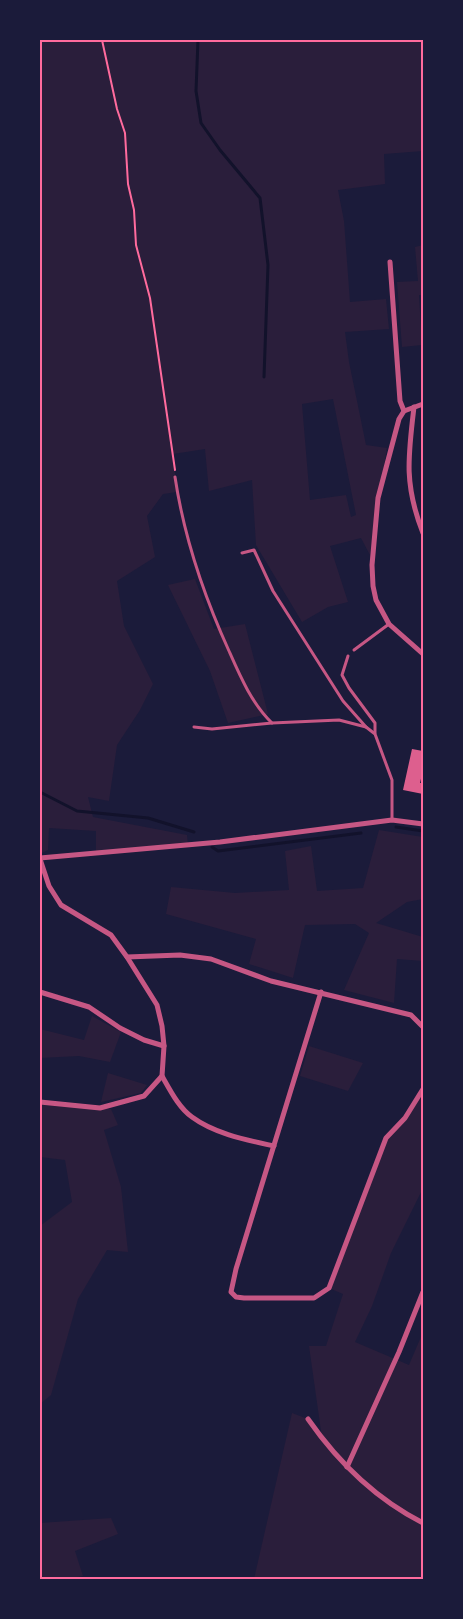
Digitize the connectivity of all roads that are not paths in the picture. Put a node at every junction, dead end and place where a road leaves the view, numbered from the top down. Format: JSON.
{"nodes":[{"id":1,"x":390,"y":262,"type":"dead end"},
{"id":2,"x":423,"y":404,"type":"edge"},
{"id":3,"x":414,"y":408,"type":"junction"},
{"id":4,"x":404,"y":411,"type":"junction"},
{"id":5,"x":175,"y":477,"type":"road end"},
{"id":6,"x":423,"y":533,"type":"edge"},
{"id":7,"x":242,"y":553,"type":"dead end"},
{"id":8,"x":389,"y":624,"type":"junction"},
{"id":9,"x":354,"y":650,"type":"dead end"},
{"id":10,"x":423,"y":654,"type":"edge"},
{"id":11,"x":348,"y":656,"type":"dead end"},
{"id":12,"x":272,"y":723,"type":"junction"},
{"id":13,"x":194,"y":728,"type":"dead end"},
{"id":14,"x":366,"y":728,"type":"junction"},
{"id":15,"x":376,"y":734,"type":"junction"},
{"id":16,"x":392,"y":820,"type":"junction"},
{"id":17,"x":423,"y":824,"type":"edge"},
{"id":18,"x":40,"y":859,"type":"edge"},
{"id":19,"x":127,"y":957,"type":"junction"},
{"id":20,"x":40,"y":992,"type":"edge"},
{"id":21,"x":321,"y":992,"type":"junction"},
{"id":22,"x":423,"y":1027,"type":"edge"},
{"id":23,"x":164,"y":1046,"type":"junction"},
{"id":24,"x":162,"y":1076,"type":"junction"},
{"id":25,"x":423,"y":1088,"type":"edge"},
{"id":26,"x":40,"y":1102,"type":"edge"},
{"id":27,"x":274,"y":1146,"type":"junction"},
{"id":28,"x":423,"y":1292,"type":"edge"},
{"id":29,"x":308,"y":1419,"type":"dead end"},
{"id":30,"x":346,"y":1467,"type":"junction"},
{"id":31,"x":423,"y":1523,"type":"edge"}],
"edges":[{"from":1,"to":4,"type":"street"},
{"from":2,"to":3,"type":"street"},
{"from":3,"to":4,"type":"street"},
{"from":3,"to":6,"type":"street"},
{"from":4,"to":8,"type":"street"},
{"from":5,"to":12,"type":"lane"},
{"from":7,"to":14,"type":"lane"},
{"from":8,"to":9,"type":"lane"},
{"from":8,"to":10,"type":"street"},
{"from":11,"to":15,"type":"lane"},
{"from":12,"to":13,"type":"lane"},
{"from":12,"to":14,"type":"lane"},
{"from":14,"to":15,"type":"lane"},
{"from":15,"to":16,"type":"lane"},
{"from":16,"to":17,"type":"street"},
{"from":16,"to":18,"type":"street"},
{"from":18,"to":19,"type":"street"},
{"from":19,"to":21,"type":"street"},
{"from":19,"to":23,"type":"street"},
{"from":20,"to":23,"type":"street"},
{"from":21,"to":22,"type":"street"},
{"from":21,"to":27,"type":"street"},
{"from":23,"to":24,"type":"street"},
{"from":24,"to":26,"type":"street"},
{"from":24,"to":27,"type":"street"},
{"from":25,"to":27,"type":"street"},
{"from":28,"to":30,"type":"street"},
{"from":29,"to":30,"type":"street"},
{"from":30,"to":31,"type":"street"}]}
